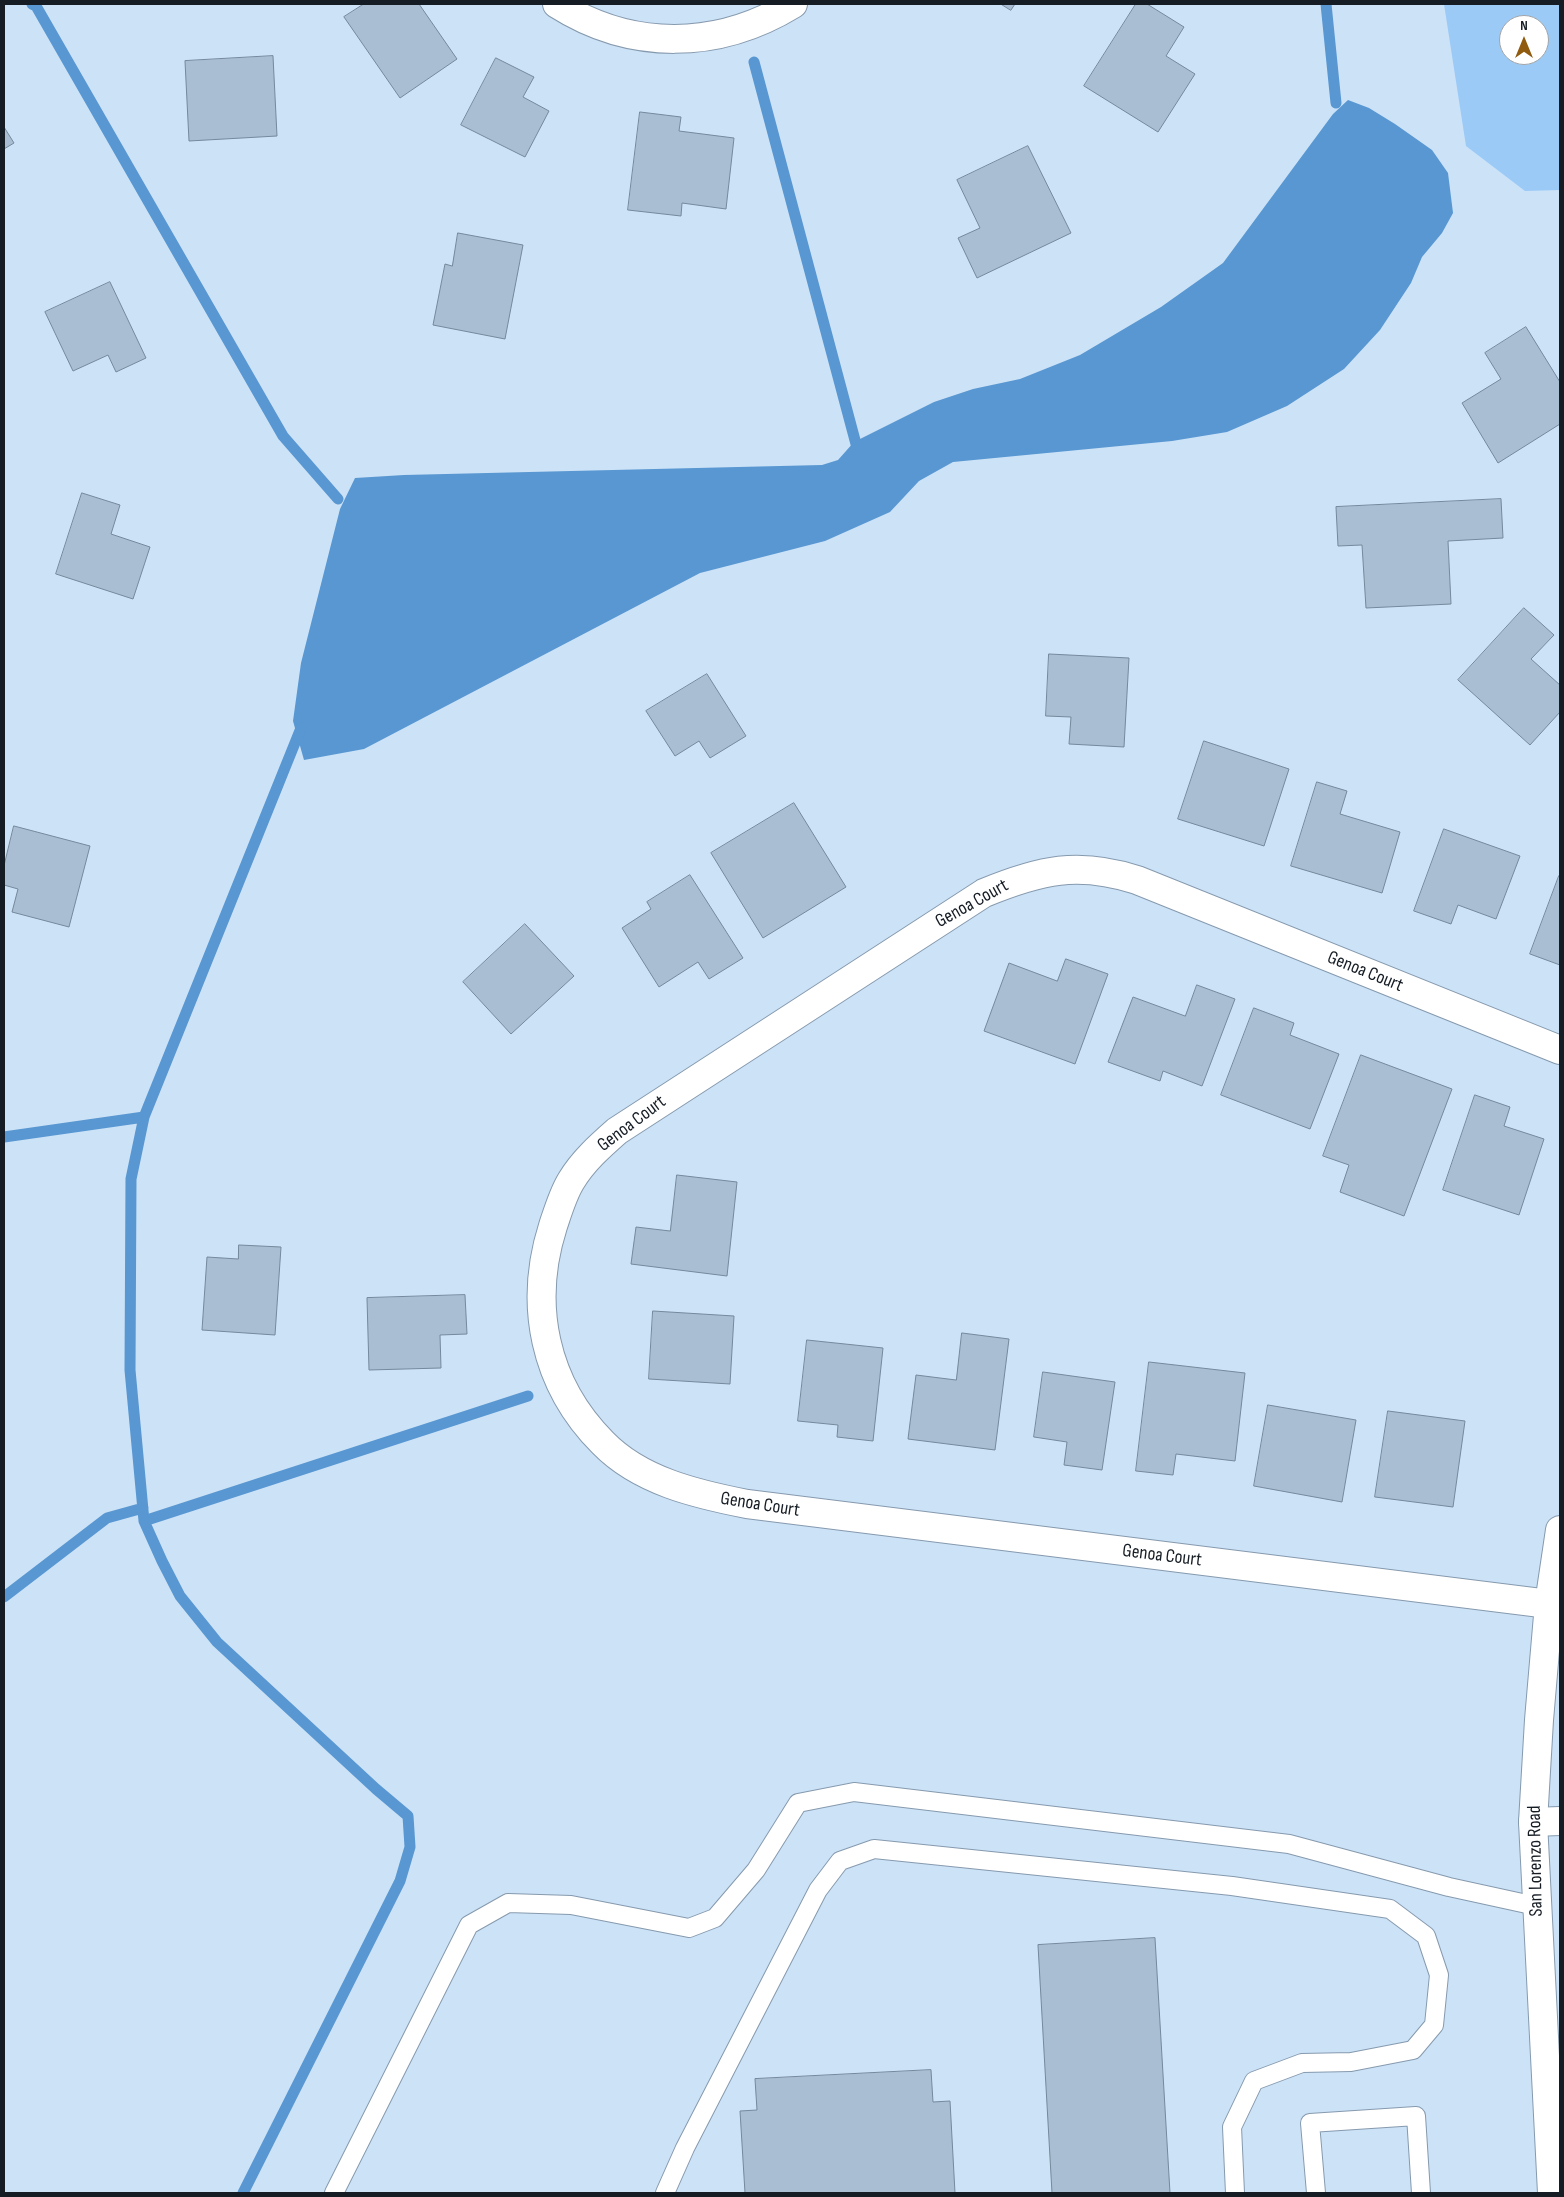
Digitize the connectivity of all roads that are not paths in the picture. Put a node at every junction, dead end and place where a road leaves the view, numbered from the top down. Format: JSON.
{"nodes":[{"id":1,"x":557,"y":4,"type":"edge"},
{"id":2,"x":793,"y":4,"type":"edge"},
{"id":3,"x":1560,"y":1050,"type":"edge"},
{"id":4,"x":1560,"y":1530,"type":"edge"},
{"id":5,"x":1549,"y":1604,"type":"junction"},
{"id":6,"x":1560,"y":1821,"type":"edge"},
{"id":7,"x":1533,"y":1822,"type":"junction"},
{"id":8,"x":1536,"y":1906,"type":"junction"},
{"id":9,"x":334,"y":2193,"type":"edge"},
{"id":10,"x":665,"y":2193,"type":"edge"},
{"id":11,"x":1235,"y":2193,"type":"edge"},
{"id":12,"x":1316,"y":2193,"type":"edge"},
{"id":13,"x":1422,"y":2193,"type":"edge"},
{"id":14,"x":1552,"y":2193,"type":"edge"}],
"edges":[{"from":1,"to":2,"type":"street"},
{"from":3,"to":5,"type":"street","name":"Genoa Court"},
{"from":4,"to":5,"type":"street","name":"San Lorenzo Road"},
{"from":5,"to":7,"type":"street","name":"San Lorenzo Road"},
{"from":6,"to":7,"type":"street"},
{"from":7,"to":8,"type":"street","name":"San Lorenzo Road"},
{"from":8,"to":9,"type":"lane"},
{"from":8,"to":14,"type":"street","name":"San Lorenzo Road"},
{"from":10,"to":11,"type":"lane"},
{"from":12,"to":13,"type":"lane"}]}
